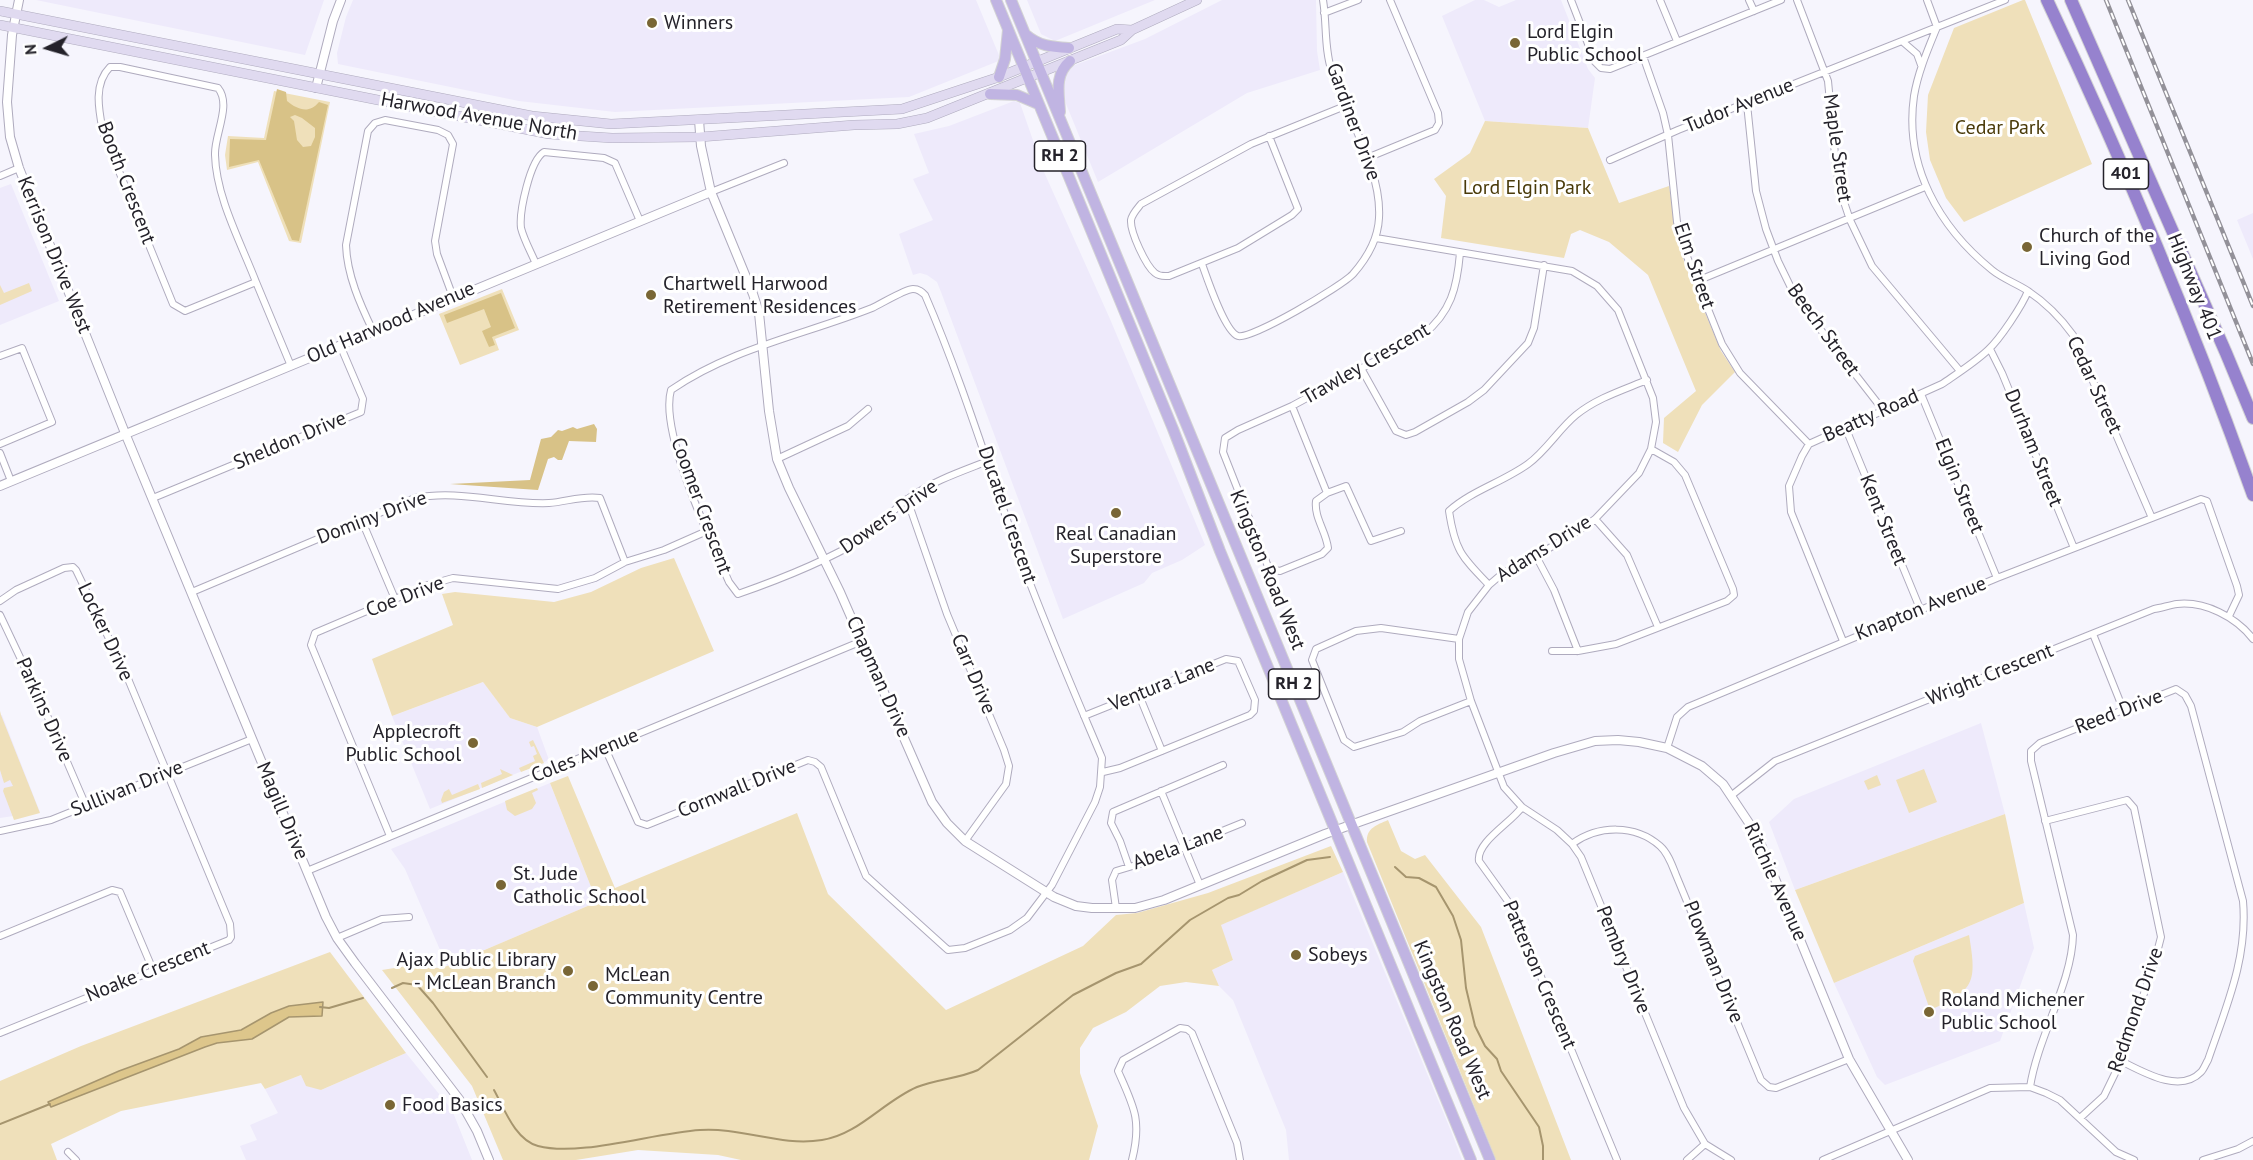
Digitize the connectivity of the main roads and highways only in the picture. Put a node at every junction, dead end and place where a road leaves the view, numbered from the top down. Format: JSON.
{"nodes":[{"id":1,"x":996,"y":0,"type":"edge"},
{"id":2,"x":1011,"y":0,"type":"edge"},
{"id":3,"x":1197,"y":0,"type":"edge"},
{"id":4,"x":2047,"y":0,"type":"edge"},
{"id":5,"x":2071,"y":0,"type":"edge"},
{"id":6,"x":0,"y":11,"type":"edge"},
{"id":7,"x":0,"y":25,"type":"edge"},
{"id":8,"x":1008,"y":30,"type":"junction"},
{"id":9,"x":1132,"y":30,"type":"junction"},
{"id":10,"x":1025,"y":33,"type":"junction"},
{"id":11,"x":1069,"y":48,"type":"junction"},
{"id":12,"x":1036,"y":61,"type":"junction"},
{"id":13,"x":1070,"y":62,"type":"junction"},
{"id":14,"x":1023,"y":67,"type":"junction"},
{"id":15,"x":1041,"y":73,"type":"junction"},
{"id":16,"x":999,"y":77,"type":"junction"},
{"id":17,"x":1028,"y":78,"type":"junction"},
{"id":18,"x":990,"y":94,"type":"junction"},
{"id":19,"x":1038,"y":105,"type":"junction"},
{"id":20,"x":1060,"y":118,"type":"junction"},
{"id":21,"x":2253,"y":418,"type":"edge"},
{"id":22,"x":2253,"y":495,"type":"edge"},
{"id":23,"x":1471,"y":1160,"type":"edge"},
{"id":24,"x":1490,"y":1160,"type":"edge"}],
"edges":[{"from":1,"to":8,"type":"main road","number":"RH 2"},
{"from":2,"to":10,"type":"main road","number":"RH 2"},
{"from":3,"to":9,"type":"main road"},
{"from":4,"to":22,"type":"highway","name":"Highway 401","number":"401"},
{"from":5,"to":21,"type":"highway","name":"Highway 401","number":"401"},
{"from":6,"to":16,"type":"main road","name":"Harwood Avenue North"},
{"from":7,"to":18,"type":"main road","name":"Harwood Avenue North"},
{"from":8,"to":14,"type":"main road","number":"RH 2"},
{"from":8,"to":16,"type":"main road"},
{"from":9,"to":11,"type":"main road"},
{"from":9,"to":13,"type":"main road","name":"Harwood Avenue North"},
{"from":10,"to":11,"type":"main road"},
{"from":10,"to":12,"type":"main road","number":"RH 2"},
{"from":11,"to":12,"type":"main road"},
{"from":12,"to":14,"type":"main road"},
{"from":12,"to":15,"type":"main road","name":"Kingston Road West","number":"RH 2"},
{"from":13,"to":15,"type":"main road","name":"Harwood Avenue North"},
{"from":13,"to":20,"type":"main road"},
{"from":14,"to":16,"type":"main road","name":"Harwood Avenue North"},
{"from":14,"to":17,"type":"main road","name":"Kingston Road West","number":"RH 2"},
{"from":15,"to":17,"type":"main road","name":"Harwood Avenue North"},
{"from":15,"to":20,"type":"main road","name":"Kingston Road West","number":"RH 2"},
{"from":17,"to":18,"type":"main road","name":"Harwood Avenue North"},
{"from":17,"to":19,"type":"main road","name":"Kingston Road West","number":"RH 2"},
{"from":18,"to":19,"type":"main road"},
{"from":19,"to":23,"type":"main road","name":"Kingston Road West","number":"RH 2"},
{"from":20,"to":24,"type":"main road","name":"Kingston Road West","number":"RH 2"}]}
